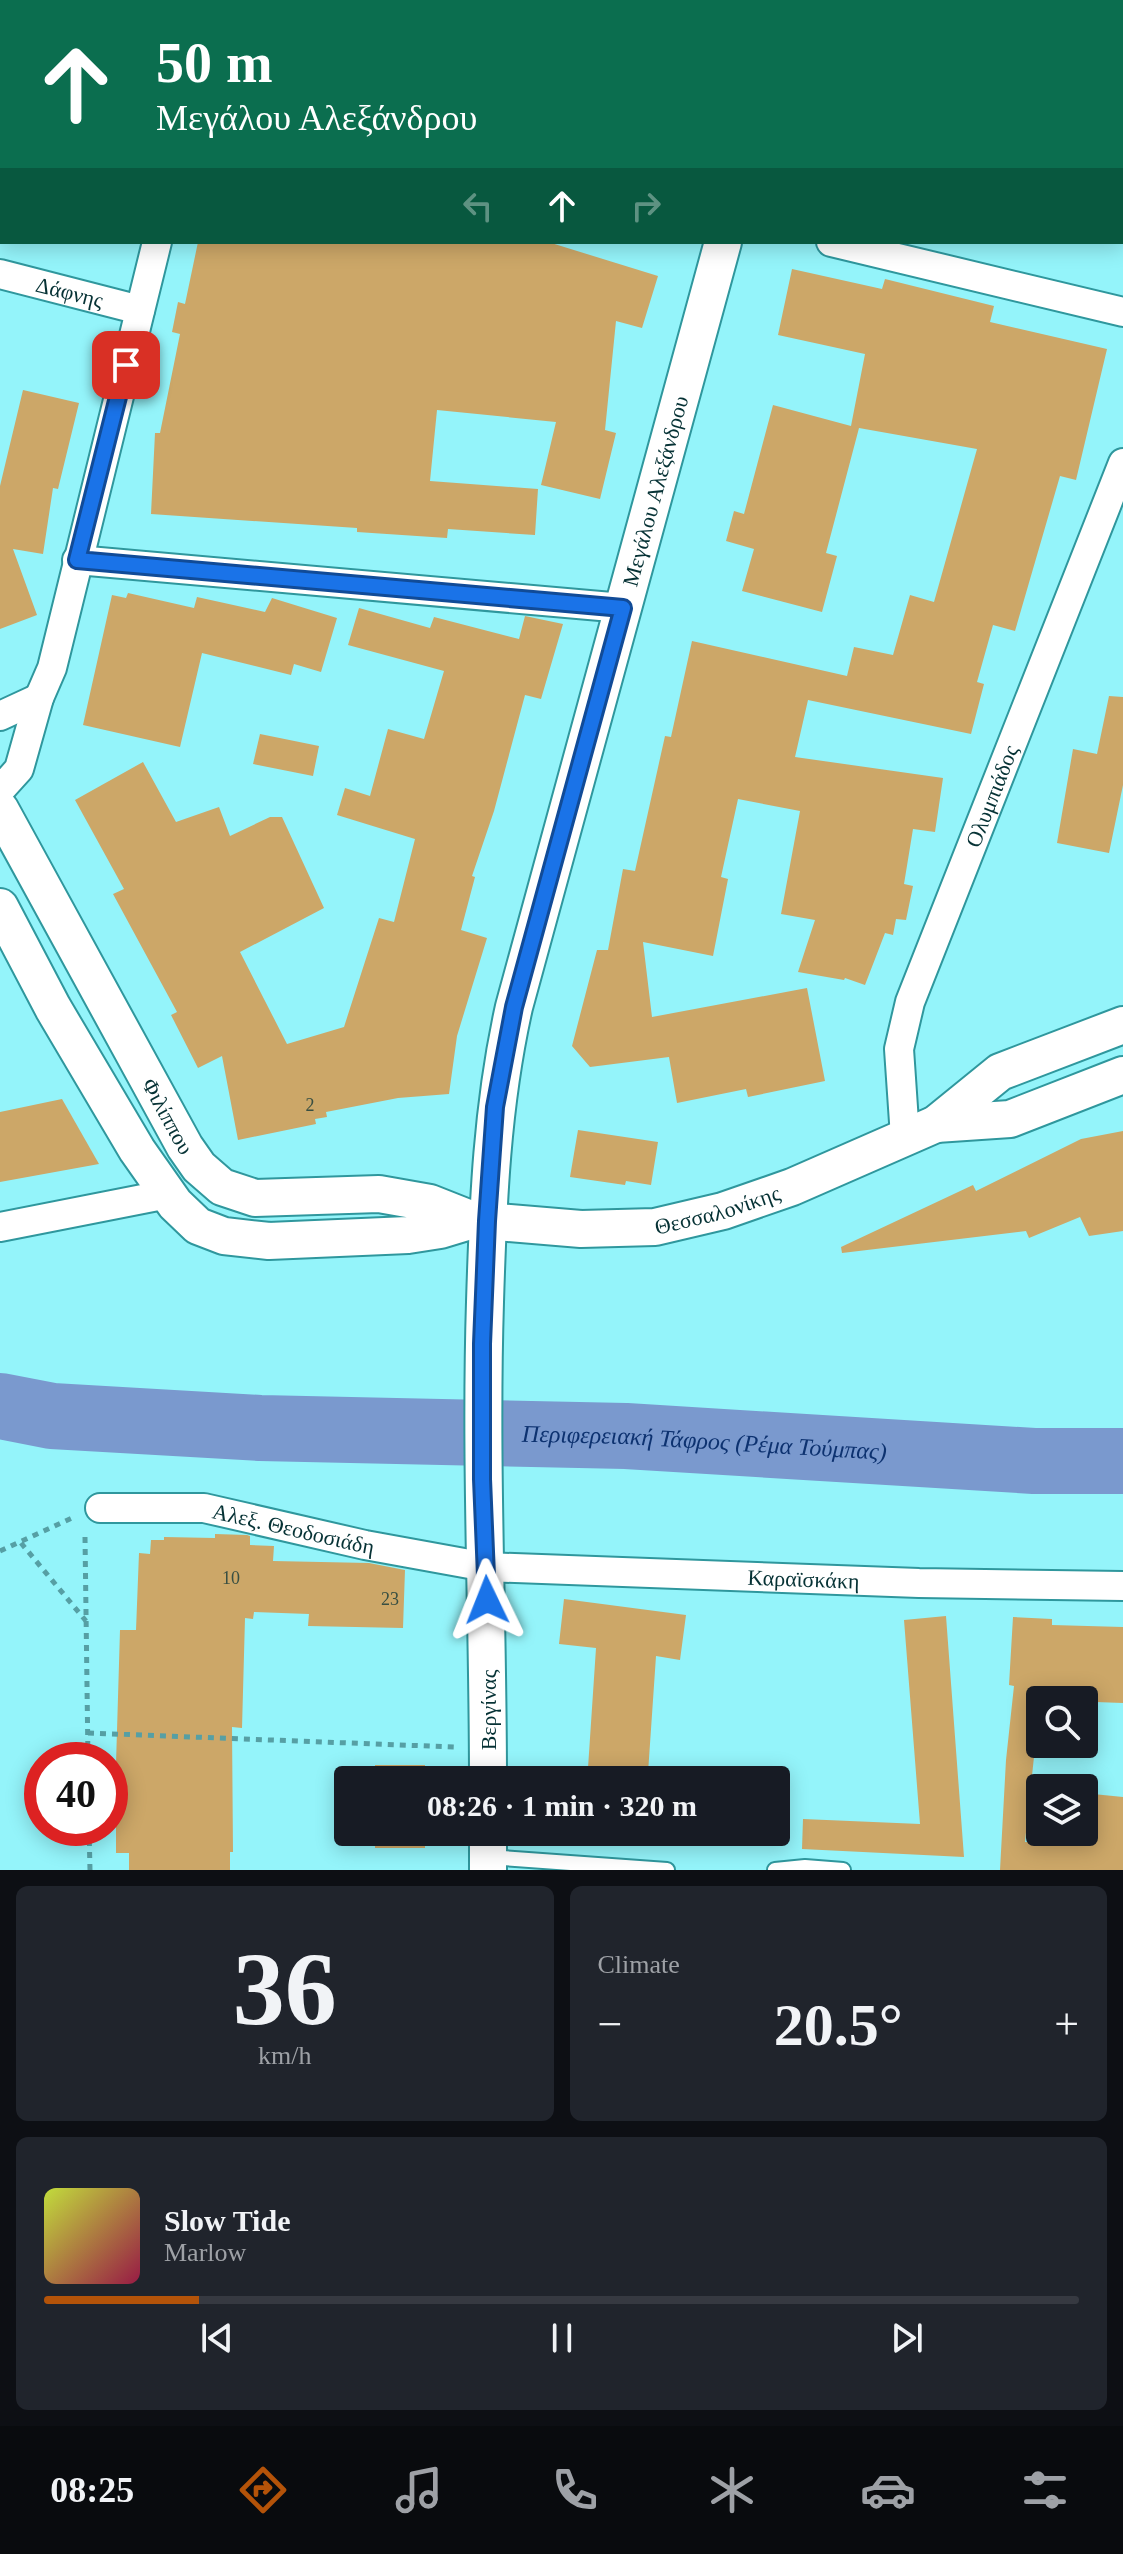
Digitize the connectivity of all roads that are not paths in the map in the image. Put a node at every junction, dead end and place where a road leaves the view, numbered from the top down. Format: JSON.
{"nodes":[{"id":1,"x":156,"y":244,"type":"edge"},
{"id":2,"x":722,"y":244,"type":"edge"},
{"id":3,"x":839,"y":244,"type":"edge"},
{"id":4,"x":0,"y":274,"type":"edge"},
{"id":5,"x":140,"y":310,"type":"junction"},
{"id":6,"x":1123,"y":312,"type":"edge"},
{"id":7,"x":1123,"y":463,"type":"edge"},
{"id":8,"x":77,"y":560,"type":"junction"},
{"id":9,"x":623,"y":608,"type":"junction"},
{"id":10,"x":39,"y":698,"type":"junction"},
{"id":11,"x":0,"y":716,"type":"edge"},
{"id":12,"x":0,"y":790,"type":"edge"},
{"id":13,"x":0,"y":809,"type":"edge"},
{"id":14,"x":0,"y":907,"type":"edge"},
{"id":15,"x":1123,"y":1025,"type":"edge"},
{"id":16,"x":1123,"y":1075,"type":"edge"},
{"id":17,"x":920,"y":1131,"type":"junction"},
{"id":18,"x":168,"y":1194,"type":"junction"},
{"id":19,"x":480,"y":1220,"type":"junction"},
{"id":20,"x":0,"y":1227,"type":"edge"},
{"id":21,"x":485,"y":1305,"type":"joint"},
{"id":22,"x":92,"y":1511,"type":"road end"},
{"id":23,"x":486,"y":1567,"type":"junction"},
{"id":24,"x":1123,"y":1586,"type":"edge"},
{"id":25,"x":488,"y":1764,"type":"edge"},
{"id":26,"x":488,"y":1853,"type":"edge"},
{"id":27,"x":667,"y":1870,"type":"edge"},
{"id":28,"x":775,"y":1870,"type":"edge"},
{"id":29,"x":843,"y":1870,"type":"edge"}],
"edges":[{"from":1,"to":5,"type":"street"},
{"from":2,"to":9,"type":"street","name":"Μεγάλου Αλεξάνδρου"},
{"from":3,"to":6,"type":"street"},
{"from":4,"to":5,"type":"street","name":"Δάφνης"},
{"from":5,"to":8,"type":"street"},
{"from":7,"to":17,"type":"street","name":"Ολυμπιάδος"},
{"from":8,"to":9,"type":"street"},
{"from":8,"to":10,"type":"street"},
{"from":9,"to":19,"type":"street","name":"Μεγάλου Αλεξάνδρου"},
{"from":10,"to":11,"type":"street"},
{"from":10,"to":12,"type":"street"},
{"from":13,"to":19,"type":"street","name":"Φιλίππου"},
{"from":14,"to":18,"type":"street","name":"Φιλίππου"},
{"from":15,"to":17,"type":"street","name":"Θεσσαλονίκης"},
{"from":16,"to":17,"type":"street","name":"Θεσσαλονίκης"},
{"from":17,"to":19,"type":"street","name":"Θεσσαλονίκης"},
{"from":18,"to":19,"type":"street","name":"Φιλίππου"},
{"from":18,"to":20,"type":"street"},
{"from":19,"to":21,"type":"street","name":"Μεγάλου Αλεξάνδρου"},
{"from":21,"to":23,"type":"street","name":"Βεργίνας"},
{"from":22,"to":23,"type":"street","name":"Αλεξ. Θεοδοσιάδη"},
{"from":23,"to":24,"type":"street","name":"Καραϊσκάκη"},
{"from":23,"to":25,"type":"street","name":"Βεργίνας"},
{"from":26,"to":27,"type":"lane"},
{"from":28,"to":29,"type":"lane"}]}
